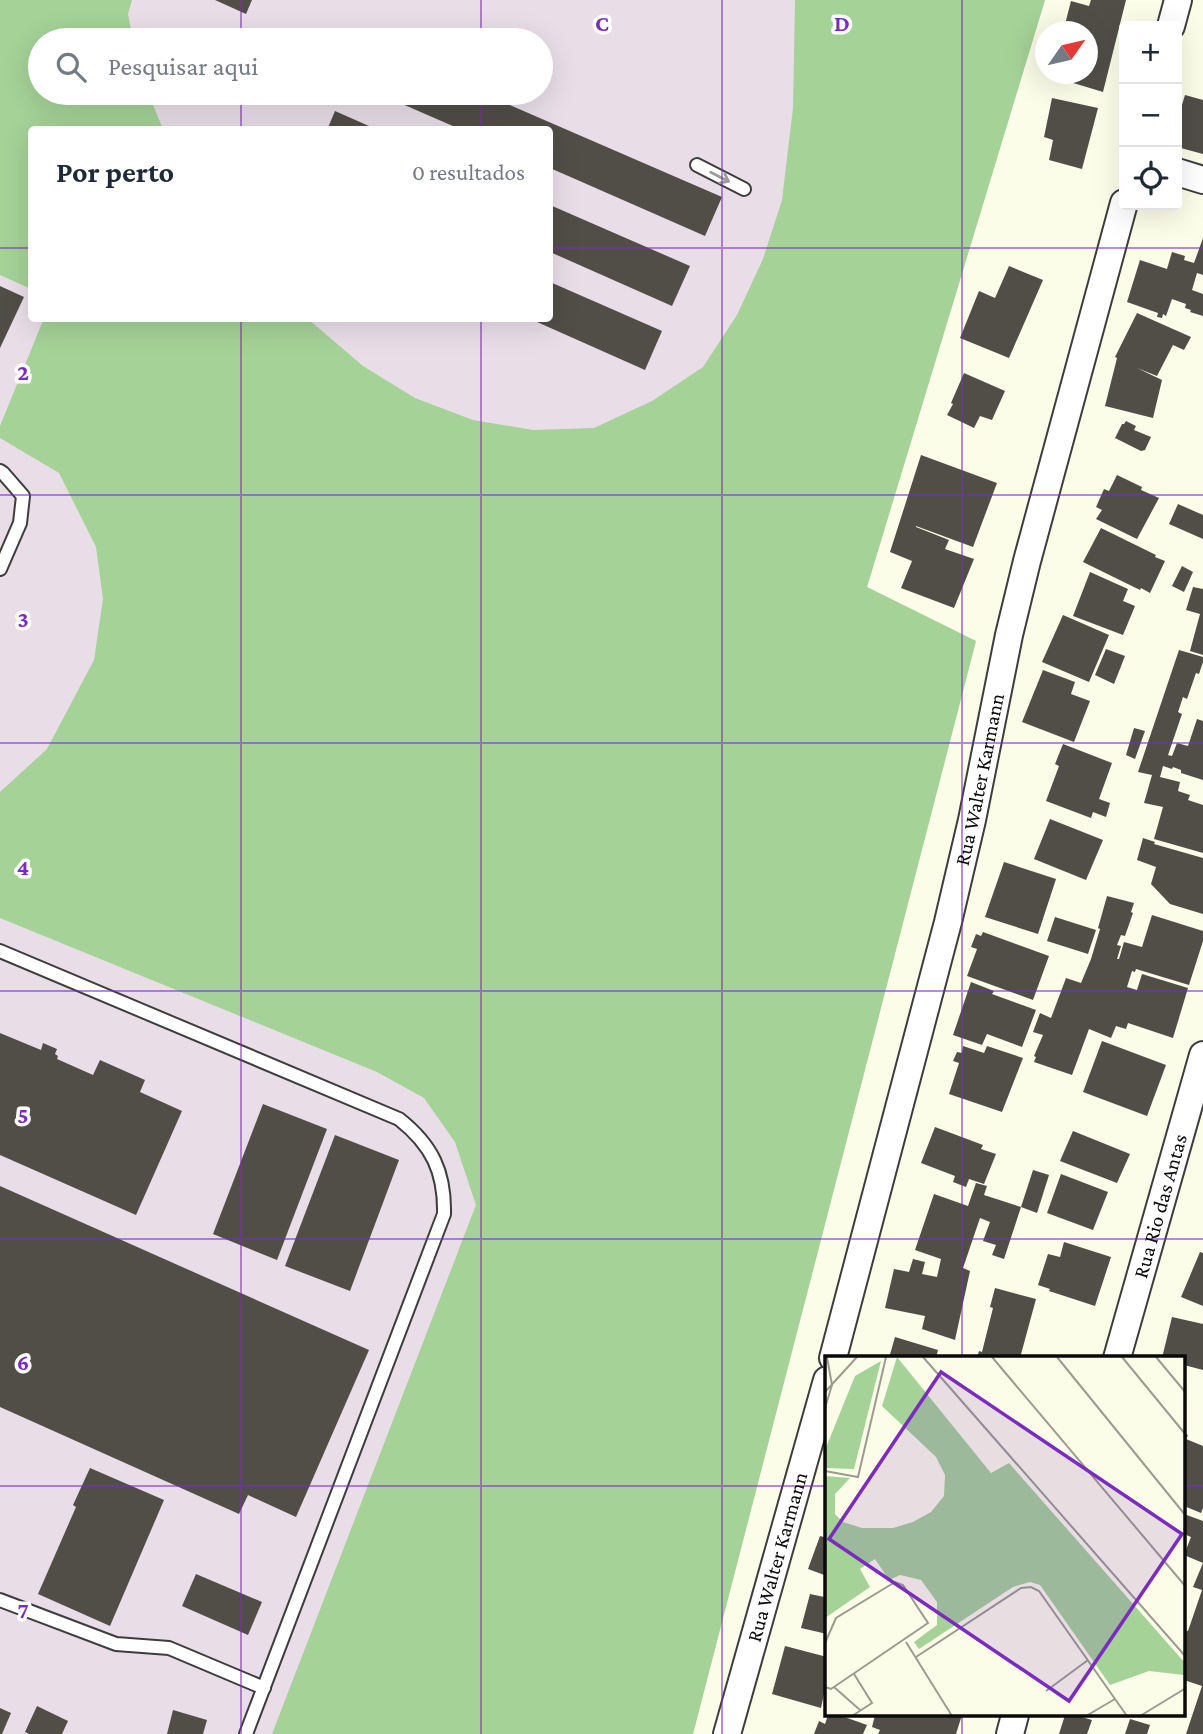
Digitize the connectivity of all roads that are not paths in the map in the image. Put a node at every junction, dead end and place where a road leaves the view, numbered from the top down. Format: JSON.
{"nodes":[{"id":1,"x":1178,"y":0,"type":"edge"},
{"id":2,"x":1172,"y":21,"type":"edge"},
{"id":3,"x":697,"y":164,"type":"dead end"},
{"id":4,"x":1182,"y":174,"type":"edge"},
{"id":5,"x":1203,"y":180,"type":"edge"},
{"id":6,"x":744,"y":189,"type":"dead end"},
{"id":7,"x":1122,"y":210,"type":"edge"},
{"id":8,"x":0,"y":471,"type":"edge"},
{"id":9,"x":0,"y":569,"type":"edge"},
{"id":10,"x":0,"y":951,"type":"edge"},
{"id":11,"x":1203,"y":1055,"type":"edge"},
{"id":12,"x":834,"y":1356,"type":"edge"},
{"id":13,"x":1118,"y":1356,"type":"edge"},
{"id":14,"x":825,"y":1387,"type":"edge"},
{"id":15,"x":0,"y":1600,"type":"edge"},
{"id":16,"x":264,"y":1688,"type":"junction"},
{"id":17,"x":1015,"y":1716,"type":"edge"},
{"id":18,"x":246,"y":1734,"type":"edge"},
{"id":19,"x":727,"y":1734,"type":"edge"},
{"id":20,"x":1010,"y":1734,"type":"edge"}],
"edges":[{"from":1,"to":2,"type":"street"},
{"from":3,"to":6,"type":"lane","one_way":true},
{"from":4,"to":5,"type":"street"},
{"from":7,"to":12,"type":"street","name":"Rua Walter Karmann"},
{"from":8,"to":9,"type":"lane"},
{"from":10,"to":16,"type":"lane"},
{"from":11,"to":13,"type":"street","name":"Rua Rio das Antas"},
{"from":14,"to":19,"type":"street","name":"Rua Walter Karmann"},
{"from":15,"to":16,"type":"lane"},
{"from":16,"to":18,"type":"lane"},
{"from":17,"to":20,"type":"street"}]}
